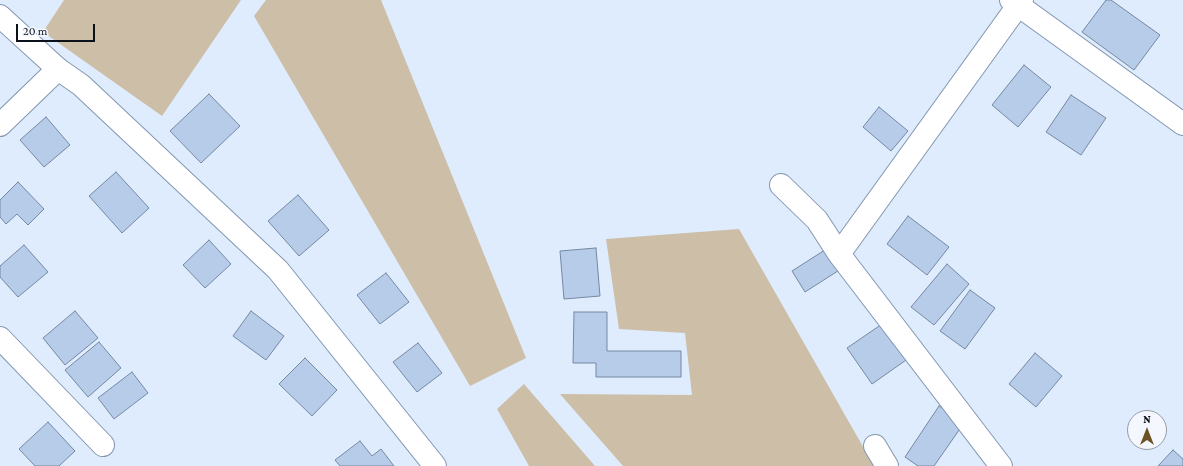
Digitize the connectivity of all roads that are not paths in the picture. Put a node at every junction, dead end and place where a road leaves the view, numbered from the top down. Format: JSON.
{"nodes":[{"id":1,"x":1017,"y":2,"type":"edge"},
{"id":2,"x":0,"y":16,"type":"edge"},
{"id":3,"x":58,"y":69,"type":"junction"},
{"id":4,"x":1183,"y":124,"type":"edge"},
{"id":5,"x":0,"y":125,"type":"edge"},
{"id":6,"x":781,"y":185,"type":"dead end"},
{"id":7,"x":840,"y":254,"type":"junction"},
{"id":8,"x":0,"y":338,"type":"edge"},
{"id":9,"x":103,"y":445,"type":"dead end"},
{"id":10,"x":875,"y":446,"type":"dead end"},
{"id":11,"x":436,"y":466,"type":"edge"},
{"id":12,"x":887,"y":466,"type":"edge"},
{"id":13,"x":1001,"y":466,"type":"edge"}],
"edges":[{"from":1,"to":4,"type":"street"},
{"from":1,"to":7,"type":"street"},
{"from":2,"to":3,"type":"street"},
{"from":3,"to":5,"type":"street"},
{"from":3,"to":11,"type":"street"},
{"from":6,"to":7,"type":"street"},
{"from":7,"to":13,"type":"street"},
{"from":8,"to":9,"type":"street"},
{"from":10,"to":12,"type":"street"}]}
